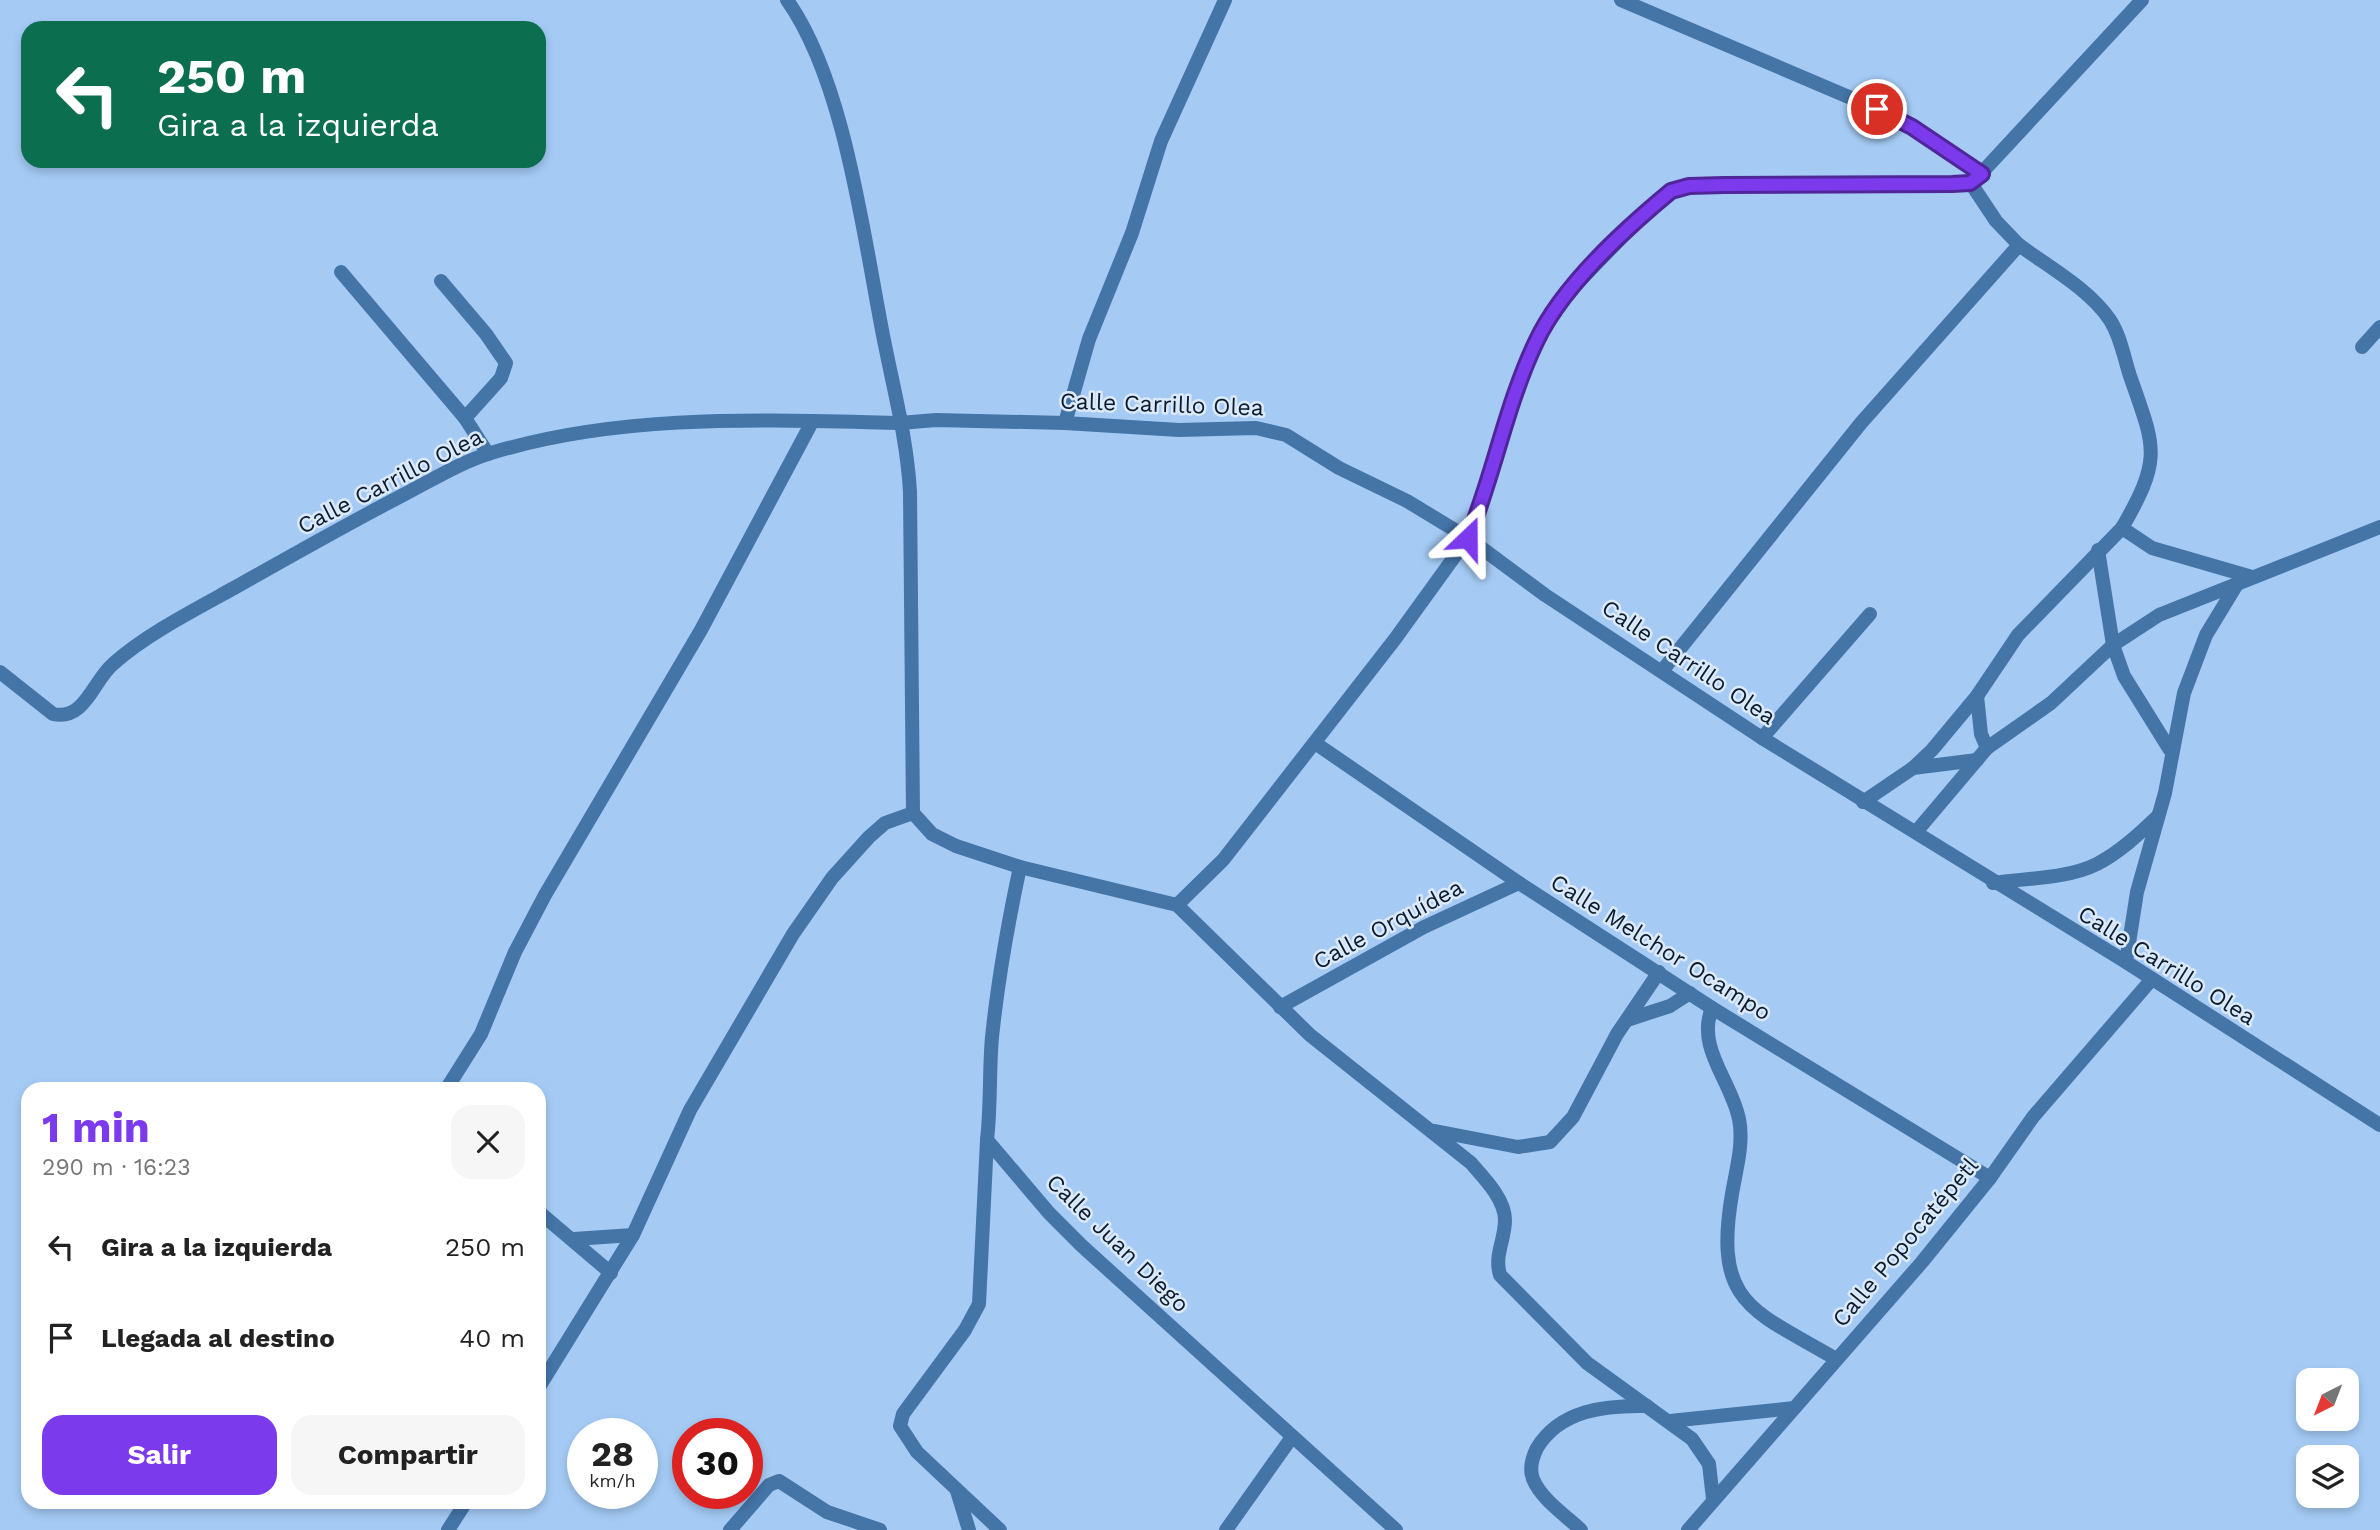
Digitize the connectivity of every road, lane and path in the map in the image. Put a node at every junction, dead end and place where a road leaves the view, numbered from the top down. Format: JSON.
{"nodes":[{"id":1,"x":787,"y":0,"type":"edge"},
{"id":2,"x":1225,"y":0,"type":"edge"},
{"id":3,"x":1621,"y":0,"type":"edge"},
{"id":4,"x":2142,"y":0,"type":"edge"},
{"id":5,"x":1976,"y":178,"type":"junction"},
{"id":6,"x":2019,"y":245,"type":"junction"},
{"id":7,"x":341,"y":272,"type":"dead end"},
{"id":8,"x":441,"y":281,"type":"dead end"},
{"id":9,"x":2380,"y":327,"type":"edge"},
{"id":10,"x":2362,"y":347,"type":"dead end"},
{"id":11,"x":465,"y":418,"type":"junction"},
{"id":12,"x":812,"y":422,"type":"junction"},
{"id":13,"x":900,"y":423,"type":"junction"},
{"id":14,"x":1065,"y":423,"type":"junction"},
{"id":15,"x":488,"y":454,"type":"junction"},
{"id":16,"x":2380,"y":527,"type":"edge"},
{"id":17,"x":2122,"y":528,"type":"junction"},
{"id":18,"x":1468,"y":538,"type":"junction"},
{"id":19,"x":2098,"y":550,"type":"junction"},
{"id":20,"x":2252,"y":577,"type":"junction"},
{"id":21,"x":2237,"y":584,"type":"junction"},
{"id":22,"x":1870,"y":614,"type":"dead end"},
{"id":23,"x":2113,"y":645,"type":"junction"},
{"id":24,"x":1662,"y":671,"type":"junction"},
{"id":25,"x":0,"y":672,"type":"edge"},
{"id":26,"x":1977,"y":696,"type":"junction"},
{"id":27,"x":1762,"y":738,"type":"junction"},
{"id":28,"x":1315,"y":743,"type":"junction"},
{"id":29,"x":1987,"y":748,"type":"junction"},
{"id":30,"x":2171,"y":750,"type":"junction"},
{"id":31,"x":1977,"y":760,"type":"junction"},
{"id":32,"x":1913,"y":768,"type":"junction"},
{"id":33,"x":1863,"y":802,"type":"junction"},
{"id":34,"x":913,"y":813,"type":"junction"},
{"id":35,"x":2158,"y":816,"type":"junction"},
{"id":36,"x":1916,"y":832,"type":"junction"},
{"id":37,"x":1020,"y":867,"type":"junction"},
{"id":38,"x":1518,"y":883,"type":"junction"},
{"id":39,"x":1993,"y":883,"type":"junction"},
{"id":40,"x":1177,"y":905,"type":"junction"},
{"id":41,"x":2126,"y":962,"type":"junction"},
{"id":42,"x":1660,"y":972,"type":"junction"},
{"id":43,"x":2152,"y":979,"type":"junction"},
{"id":44,"x":1690,"y":993,"type":"junction"},
{"id":45,"x":1280,"y":1007,"type":"junction"},
{"id":46,"x":1712,"y":1008,"type":"junction"},
{"id":47,"x":1627,"y":1020,"type":"junction"},
{"id":48,"x":451,"y":1082,"type":"edge"},
{"id":49,"x":2380,"y":1125,"type":"edge"},
{"id":50,"x":1430,"y":1129,"type":"junction"},
{"id":51,"x":987,"y":1140,"type":"junction"},
{"id":52,"x":1990,"y":1178,"type":"junction"},
{"id":53,"x":546,"y":1217,"type":"edge"},
{"id":54,"x":633,"y":1235,"type":"junction"},
{"id":55,"x":574,"y":1239,"type":"junction"},
{"id":56,"x":611,"y":1273,"type":"junction"},
{"id":57,"x":1836,"y":1359,"type":"junction"},
{"id":58,"x":546,"y":1376,"type":"edge"},
{"id":59,"x":1648,"y":1406,"type":"junction"},
{"id":60,"x":1794,"y":1408,"type":"junction"},
{"id":61,"x":1670,"y":1421,"type":"junction"},
{"id":62,"x":1293,"y":1437,"type":"junction"},
{"id":63,"x":956,"y":1490,"type":"junction"},
{"id":64,"x":1713,"y":1499,"type":"junction"},
{"id":65,"x":462,"y":1509,"type":"edge"},
{"id":66,"x":448,"y":1530,"type":"edge"},
{"id":67,"x":730,"y":1530,"type":"edge"},
{"id":68,"x":880,"y":1530,"type":"edge"},
{"id":69,"x":970,"y":1530,"type":"edge"},
{"id":70,"x":1000,"y":1530,"type":"edge"},
{"id":71,"x":1226,"y":1530,"type":"edge"},
{"id":72,"x":1396,"y":1530,"type":"edge"},
{"id":73,"x":1581,"y":1530,"type":"edge"},
{"id":74,"x":1688,"y":1530,"type":"edge"}],
"edges":[{"from":1,"to":13,"type":"street"},
{"from":2,"to":14,"type":"street"},
{"from":3,"to":5,"type":"street"},
{"from":4,"to":5,"type":"street"},
{"from":5,"to":6,"type":"street"},
{"from":5,"to":18,"type":"street"},
{"from":6,"to":17,"type":"street"},
{"from":6,"to":24,"type":"street"},
{"from":7,"to":11,"type":"street"},
{"from":8,"to":11,"type":"street"},
{"from":9,"to":10,"type":"street"},
{"from":11,"to":15,"type":"street"},
{"from":12,"to":13,"type":"street","name":"Calle Carrillo Olea"},
{"from":12,"to":15,"type":"street","name":"Calle Carrillo Olea"},
{"from":12,"to":48,"type":"street"},
{"from":13,"to":14,"type":"street","name":"Calle Carrillo Olea"},
{"from":13,"to":34,"type":"street"},
{"from":14,"to":18,"type":"street","name":"Calle Carrillo Olea"},
{"from":15,"to":25,"type":"street","name":"Calle Carrillo Olea"},
{"from":16,"to":20,"type":"street"},
{"from":17,"to":19,"type":"street"},
{"from":17,"to":20,"type":"street"},
{"from":18,"to":24,"type":"street","name":"Calle Carrillo Olea"},
{"from":18,"to":28,"type":"street"},
{"from":19,"to":23,"type":"street"},
{"from":19,"to":26,"type":"street"},
{"from":20,"to":21,"type":"street"},
{"from":21,"to":23,"type":"street"},
{"from":21,"to":30,"type":"street"},
{"from":22,"to":27,"type":"street"},
{"from":23,"to":29,"type":"street"},
{"from":23,"to":30,"type":"street"},
{"from":24,"to":27,"type":"street","name":"Calle Carrillo Olea"},
{"from":26,"to":29,"type":"street"},
{"from":26,"to":32,"type":"street"},
{"from":27,"to":33,"type":"street","name":"Calle Carrillo Olea"},
{"from":28,"to":38,"type":"street","name":"Calle Melchor Ocampo"},
{"from":28,"to":40,"type":"street"},
{"from":29,"to":31,"type":"street"},
{"from":30,"to":35,"type":"street"},
{"from":31,"to":32,"type":"street"},
{"from":31,"to":36,"type":"street"},
{"from":32,"to":33,"type":"street"},
{"from":33,"to":36,"type":"street","name":"Calle Carrillo Olea"},
{"from":34,"to":37,"type":"street"},
{"from":34,"to":54,"type":"street"},
{"from":35,"to":39,"type":"street"},
{"from":35,"to":41,"type":"street"},
{"from":36,"to":39,"type":"street","name":"Calle Carrillo Olea"},
{"from":37,"to":40,"type":"street"},
{"from":37,"to":51,"type":"street"},
{"from":38,"to":42,"type":"street","name":"Calle Melchor Ocampo"},
{"from":38,"to":45,"type":"street","name":"Calle Orquídea"},
{"from":39,"to":41,"type":"street","name":"Calle Carrillo Olea"},
{"from":40,"to":45,"type":"street"},
{"from":41,"to":43,"type":"street","name":"Calle Carrillo Olea"},
{"from":42,"to":44,"type":"street","name":"Calle Melchor Ocampo"},
{"from":42,"to":47,"type":"street"},
{"from":43,"to":49,"type":"street","name":"Calle Carrillo Olea"},
{"from":43,"to":52,"type":"street","name":"Calle Popocatépetl"},
{"from":44,"to":46,"type":"street","name":"Calle Melchor Ocampo"},
{"from":44,"to":47,"type":"street"},
{"from":45,"to":50,"type":"street"},
{"from":46,"to":52,"type":"street","name":"Calle Melchor Ocampo"},
{"from":46,"to":57,"type":"street"},
{"from":47,"to":50,"type":"street"},
{"from":50,"to":59,"type":"street"},
{"from":51,"to":62,"type":"street","name":"Calle Juan Diego"},
{"from":51,"to":63,"type":"street"},
{"from":52,"to":57,"type":"street","name":"Calle Popocatépetl"},
{"from":53,"to":55,"type":"street"},
{"from":54,"to":55,"type":"street"},
{"from":54,"to":56,"type":"street"},
{"from":55,"to":56,"type":"street"},
{"from":56,"to":58,"type":"street"},
{"from":57,"to":60,"type":"street","name":"Calle Popocatépetl"},
{"from":59,"to":61,"type":"street"},
{"from":59,"to":73,"type":"street"},
{"from":60,"to":61,"type":"street"},
{"from":60,"to":64,"type":"street","name":"Calle Popocatépetl"},
{"from":61,"to":64,"type":"street"},
{"from":62,"to":71,"type":"street"},
{"from":62,"to":72,"type":"street","name":"Calle Juan Diego"},
{"from":63,"to":69,"type":"street"},
{"from":63,"to":70,"type":"street"},
{"from":64,"to":74,"type":"street","name":"Calle Popocatépetl"},
{"from":65,"to":66,"type":"street"},
{"from":67,"to":68,"type":"street"}]}
